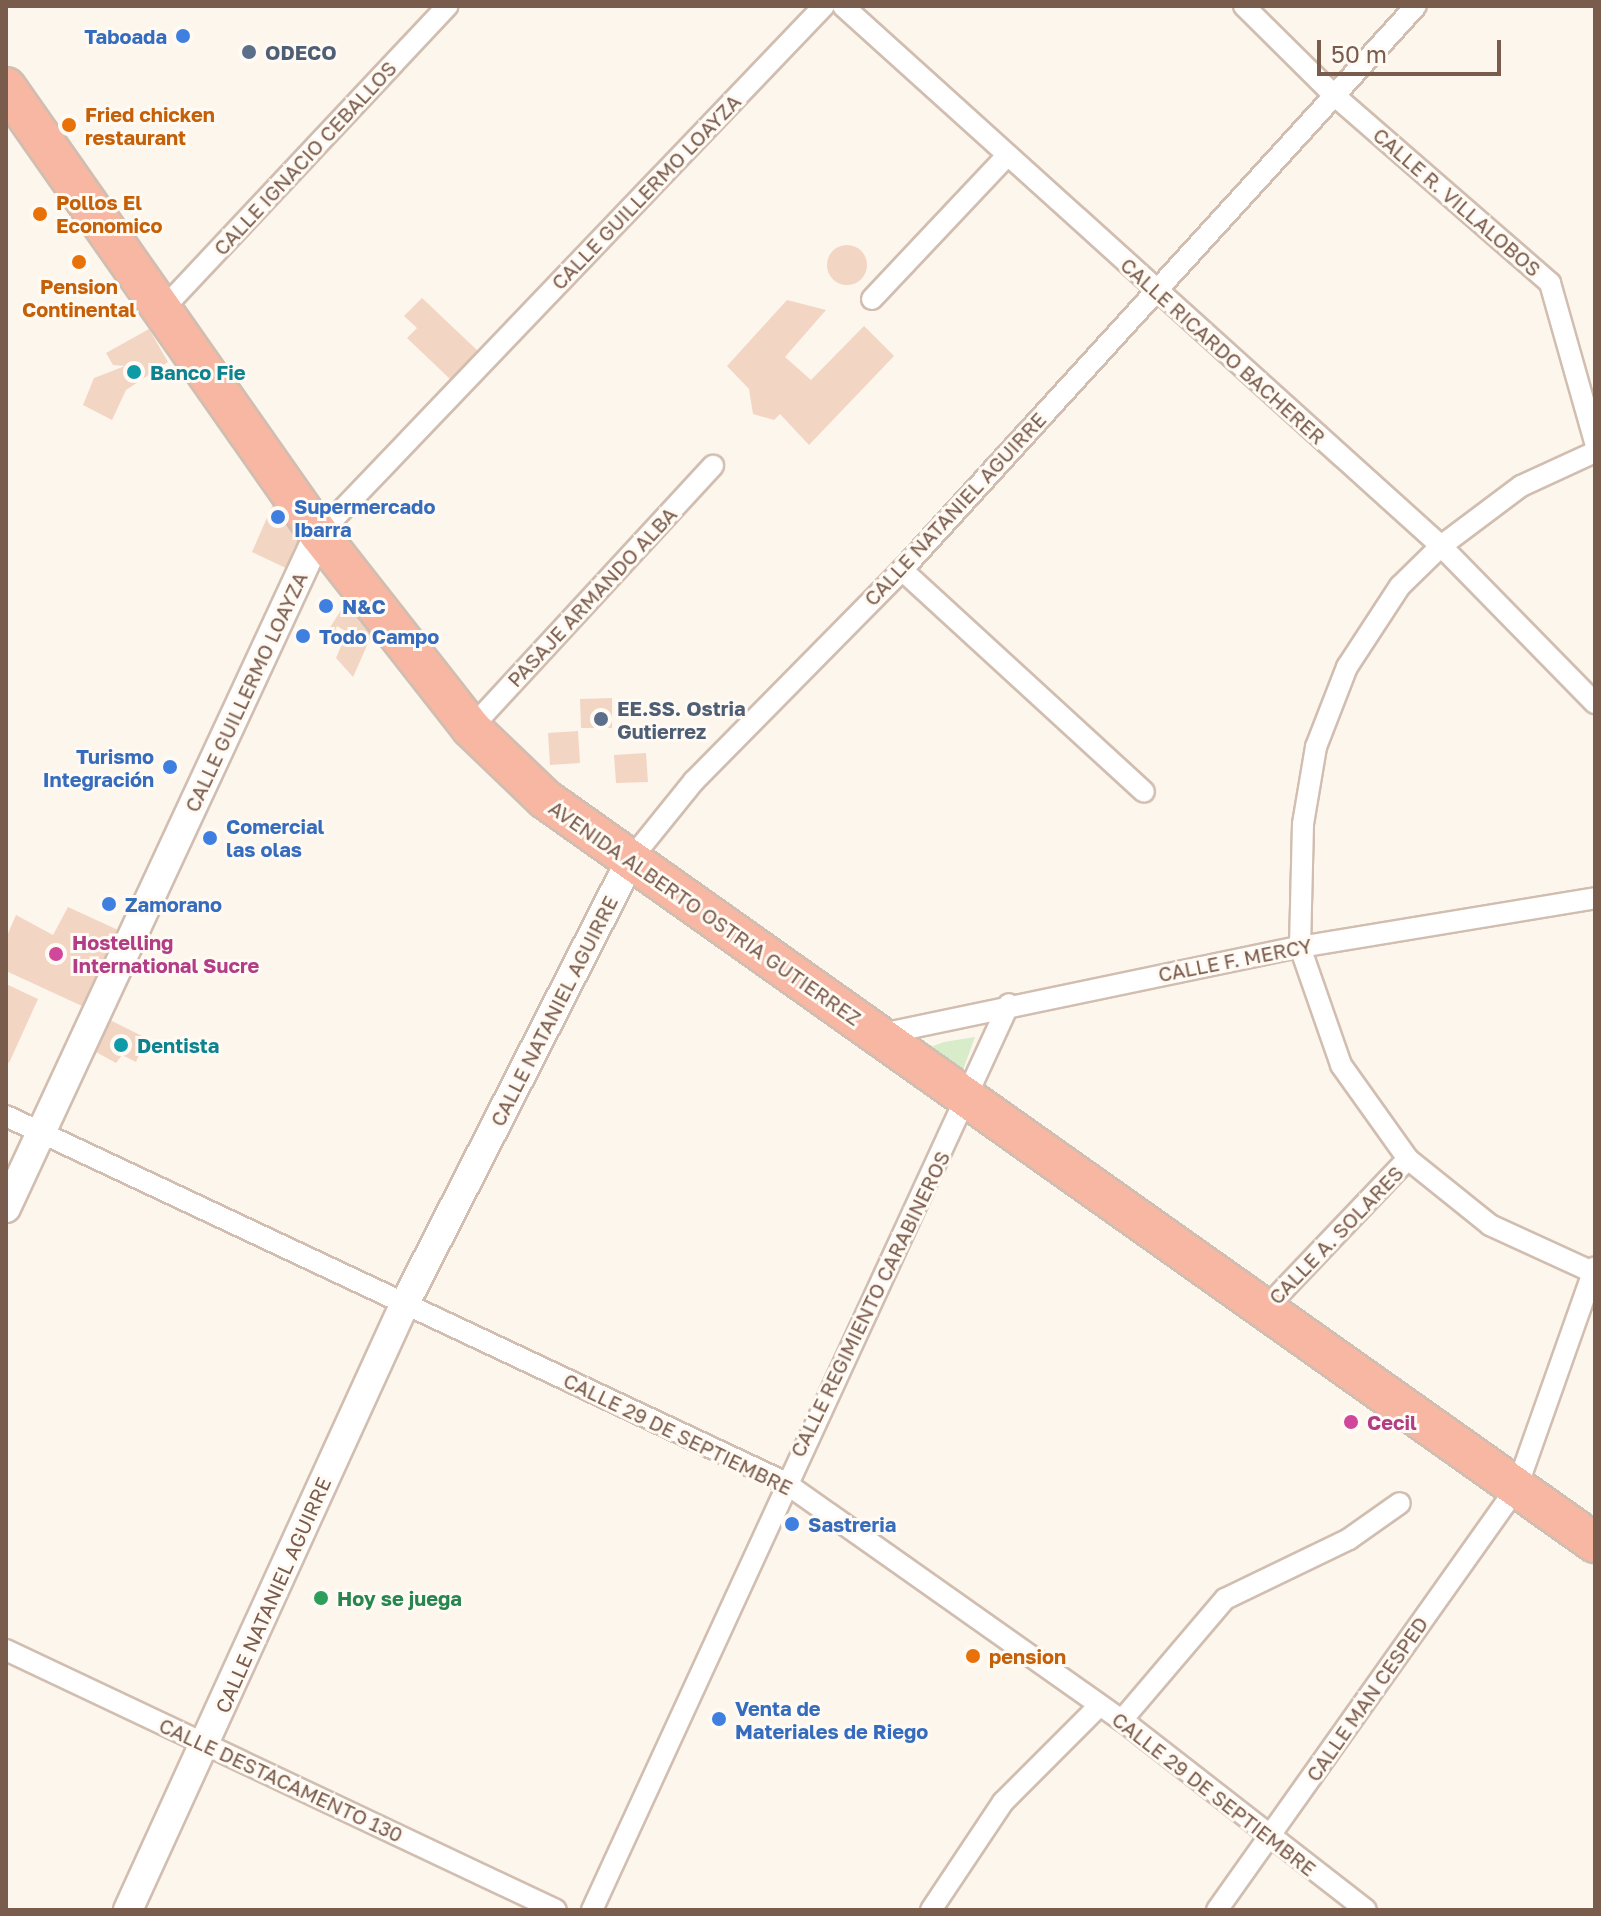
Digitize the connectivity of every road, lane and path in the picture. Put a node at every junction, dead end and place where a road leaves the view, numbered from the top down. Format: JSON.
{"nodes":[{"id":1,"x":447,"y":6,"type":"edge"},
{"id":2,"x":824,"y":6,"type":"edge"},
{"id":3,"x":843,"y":6,"type":"edge"},
{"id":4,"x":1244,"y":6,"type":"edge"},
{"id":5,"x":1416,"y":6,"type":"edge"},
{"id":6,"x":6,"y":87,"type":"edge"},
{"id":7,"x":1335,"y":96,"type":"junction"},
{"id":8,"x":1006,"y":157,"type":"junction"},
{"id":9,"x":1156,"y":291,"type":"junction"},
{"id":10,"x":872,"y":299,"type":"dead end"},
{"id":11,"x":162,"y":310,"type":"junction"},
{"id":12,"x":1595,"y":442,"type":"edge"},
{"id":13,"x":1595,"y":452,"type":"edge"},
{"id":14,"x":713,"y":466,"type":"dead end"},
{"id":15,"x":319,"y":534,"type":"junction"},
{"id":16,"x":1441,"y":546,"type":"junction"},
{"id":17,"x":902,"y":570,"type":"junction"},
{"id":18,"x":1595,"y":703,"type":"edge"},
{"id":19,"x":471,"y":728,"type":"junction"},
{"id":20,"x":1144,"y":792,"type":"dead end"},
{"id":21,"x":631,"y":859,"type":"junction"},
{"id":22,"x":1595,"y":898,"type":"edge"},
{"id":23,"x":1300,"y":947,"type":"junction"},
{"id":24,"x":1009,"y":1004,"type":"junction"},
{"id":25,"x":877,"y":1035,"type":"junction"},
{"id":26,"x":968,"y":1101,"type":"junction"},
{"id":27,"x":6,"y":1116,"type":"edge"},
{"id":28,"x":41,"y":1135,"type":"junction"},
{"id":29,"x":1408,"y":1159,"type":"junction"},
{"id":30,"x":6,"y":1208,"type":"edge"},
{"id":31,"x":1594,"y":1271,"type":"edge"},
{"id":32,"x":405,"y":1303,"type":"junction"},
{"id":33,"x":1263,"y":1311,"type":"junction"},
{"id":34,"x":784,"y":1482,"type":"junction"},
{"id":35,"x":1517,"y":1487,"type":"junction"},
{"id":36,"x":1400,"y":1503,"type":"dead end"},
{"id":37,"x":1595,"y":1543,"type":"edge"},
{"id":38,"x":6,"y":1650,"type":"edge"},
{"id":39,"x":1099,"y":1706,"type":"junction"},
{"id":40,"x":1122,"y":1720,"type":"junction"},
{"id":41,"x":206,"y":1745,"type":"junction"},
{"id":42,"x":1268,"y":1839,"type":"junction"},
{"id":43,"x":128,"y":1910,"type":"edge"},
{"id":44,"x":556,"y":1910,"type":"edge"},
{"id":45,"x":592,"y":1910,"type":"edge"},
{"id":46,"x":931,"y":1910,"type":"edge"},
{"id":47,"x":1217,"y":1910,"type":"edge"},
{"id":48,"x":1366,"y":1910,"type":"edge"}],
"edges":[{"from":1,"to":11,"type":"street","name":"CALLE IGNACIO CEBALLOS"},
{"from":2,"to":15,"type":"street","name":"CALLE GUILLERMO LOAYZA"},
{"from":3,"to":8,"type":"street","name":"CALLE RICARDO BACHERER"},
{"from":4,"to":7,"type":"street","name":"CALLE R. VILLALOBOS"},
{"from":5,"to":7,"type":"street","name":"CALLE NATANIEL AGUIRRE"},
{"from":6,"to":11,"type":"highway","name":"AVENIDA ALBERTO OSTRIA GUTIERREZ"},
{"from":7,"to":9,"type":"street","name":"CALLE NATANIEL AGUIRRE"},
{"from":7,"to":12,"type":"street","name":"CALLE R. VILLALOBOS"},
{"from":8,"to":9,"type":"street","name":"CALLE RICARDO BACHERER"},
{"from":8,"to":10,"type":"street"},
{"from":9,"to":16,"type":"street","name":"CALLE RICARDO BACHERER"},
{"from":9,"to":17,"type":"street","name":"CALLE NATANIEL AGUIRRE"},
{"from":11,"to":15,"type":"highway","name":"AVENIDA ALBERTO OSTRIA GUTIERREZ"},
{"from":13,"to":16,"type":"street"},
{"from":14,"to":19,"type":"street","name":"PASAJE ARMANDO ALBA"},
{"from":15,"to":19,"type":"highway","name":"AVENIDA ALBERTO OSTRIA GUTIERREZ"},
{"from":15,"to":28,"type":"street","name":"CALLE GUILLERMO LOAYZA"},
{"from":16,"to":18,"type":"street","name":"CALLE RICARDO BACHERER"},
{"from":16,"to":23,"type":"street"},
{"from":17,"to":20,"type":"street"},
{"from":17,"to":21,"type":"street","name":"CALLE NATANIEL AGUIRRE"},
{"from":19,"to":21,"type":"highway","name":"AVENIDA ALBERTO OSTRIA GUTIERREZ"},
{"from":21,"to":25,"type":"highway","name":"AVENIDA ALBERTO OSTRIA GUTIERREZ"},
{"from":21,"to":32,"type":"street","name":"CALLE NATANIEL AGUIRRE"},
{"from":22,"to":23,"type":"street","name":"CALLE F. MERCY"},
{"from":23,"to":24,"type":"street","name":"CALLE F. MERCY"},
{"from":23,"to":29,"type":"street"},
{"from":24,"to":25,"type":"street","name":"CALLE F. MERCY"},
{"from":24,"to":26,"type":"street","name":"CALLE REGIMIENTO CARABINEROS"},
{"from":25,"to":26,"type":"highway","name":"AVENIDA ALBERTO OSTRIA GUTIERREZ"},
{"from":26,"to":33,"type":"highway","name":"AVENIDA ALBERTO OSTRIA GUTIERREZ"},
{"from":26,"to":34,"type":"street","name":"CALLE REGIMIENTO CARABINEROS"},
{"from":27,"to":28,"type":"street","name":"CALLE 29 DE SEPTIEMBRE"},
{"from":28,"to":30,"type":"street","name":"CALLE GUILLERMO LOAYZA"},
{"from":28,"to":32,"type":"street","name":"CALLE 29 DE SEPTIEMBRE"},
{"from":29,"to":31,"type":"street"},
{"from":29,"to":33,"type":"street","name":"CALLE A. SOLARES"},
{"from":31,"to":35,"type":"street","name":"CALLE MAN CESPED"},
{"from":32,"to":34,"type":"street","name":"CALLE 29 DE SEPTIEMBRE"},
{"from":32,"to":41,"type":"street","name":"CALLE NATANIEL AGUIRRE"},
{"from":33,"to":35,"type":"highway","name":"AVENIDA ALBERTO OSTRIA GUTIERREZ"},
{"from":34,"to":39,"type":"street","name":"CALLE 29 DE SEPTIEMBRE"},
{"from":34,"to":45,"type":"street","name":"CALLE REGIMIENTO CARABINEROS"},
{"from":35,"to":37,"type":"highway","name":"AVENIDA ALBERTO OSTRIA GUTIERREZ"},
{"from":35,"to":42,"type":"street","name":"CALLE MAN CESPED"},
{"from":36,"to":40,"type":"street"},
{"from":38,"to":41,"type":"street","name":"CALLE DESTACAMENTO 130"},
{"from":39,"to":40,"type":"street","name":"CALLE 29 DE SEPTIEMBRE"},
{"from":39,"to":46,"type":"street"},
{"from":40,"to":42,"type":"street","name":"CALLE 29 DE SEPTIEMBRE"},
{"from":41,"to":43,"type":"street","name":"CALLE NATANIEL AGUIRRE"},
{"from":41,"to":44,"type":"street","name":"CALLE DESTACAMENTO 130"},
{"from":42,"to":47,"type":"street","name":"CALLE MAN CESPED"},
{"from":42,"to":48,"type":"street","name":"CALLE 29 DE SEPTIEMBRE"}]}
